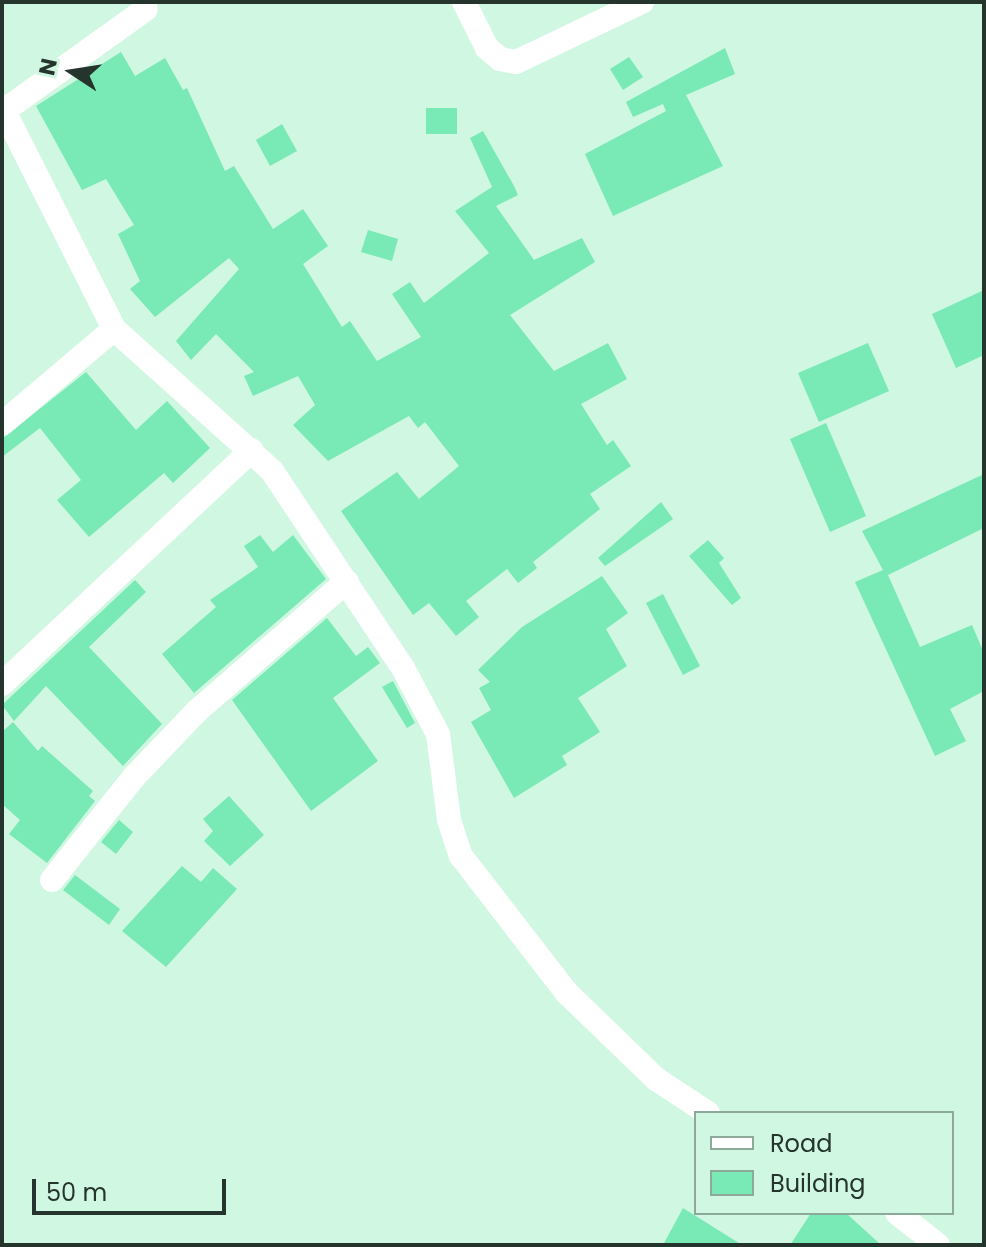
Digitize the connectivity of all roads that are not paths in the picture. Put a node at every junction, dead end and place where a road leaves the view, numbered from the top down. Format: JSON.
{"nodes":[{"id":1,"x":464,"y":2,"type":"edge"},
{"id":2,"x":642,"y":2,"type":"edge"},
{"id":3,"x":146,"y":9,"type":"dead end"},
{"id":4,"x":4,"y":109,"type":"edge"},
{"id":5,"x":114,"y":329,"type":"junction"},
{"id":6,"x":2,"y":424,"type":"edge"},
{"id":7,"x":252,"y":450,"type":"junction"},
{"id":8,"x":347,"y":581,"type":"junction"},
{"id":9,"x":2,"y":684,"type":"edge"},
{"id":10,"x":52,"y":880,"type":"dead end"},
{"id":11,"x":705,"y":1111,"type":"edge"},
{"id":12,"x":900,"y":1215,"type":"edge"},
{"id":13,"x":938,"y":1245,"type":"edge"}],
"edges":[{"from":1,"to":2,"type":"street"},
{"from":3,"to":4,"type":"street"},
{"from":4,"to":5,"type":"street"},
{"from":5,"to":6,"type":"street"},
{"from":5,"to":7,"type":"street"},
{"from":7,"to":8,"type":"street"},
{"from":7,"to":9,"type":"street"},
{"from":8,"to":10,"type":"street"},
{"from":8,"to":11,"type":"street"},
{"from":12,"to":13,"type":"street"}]}
